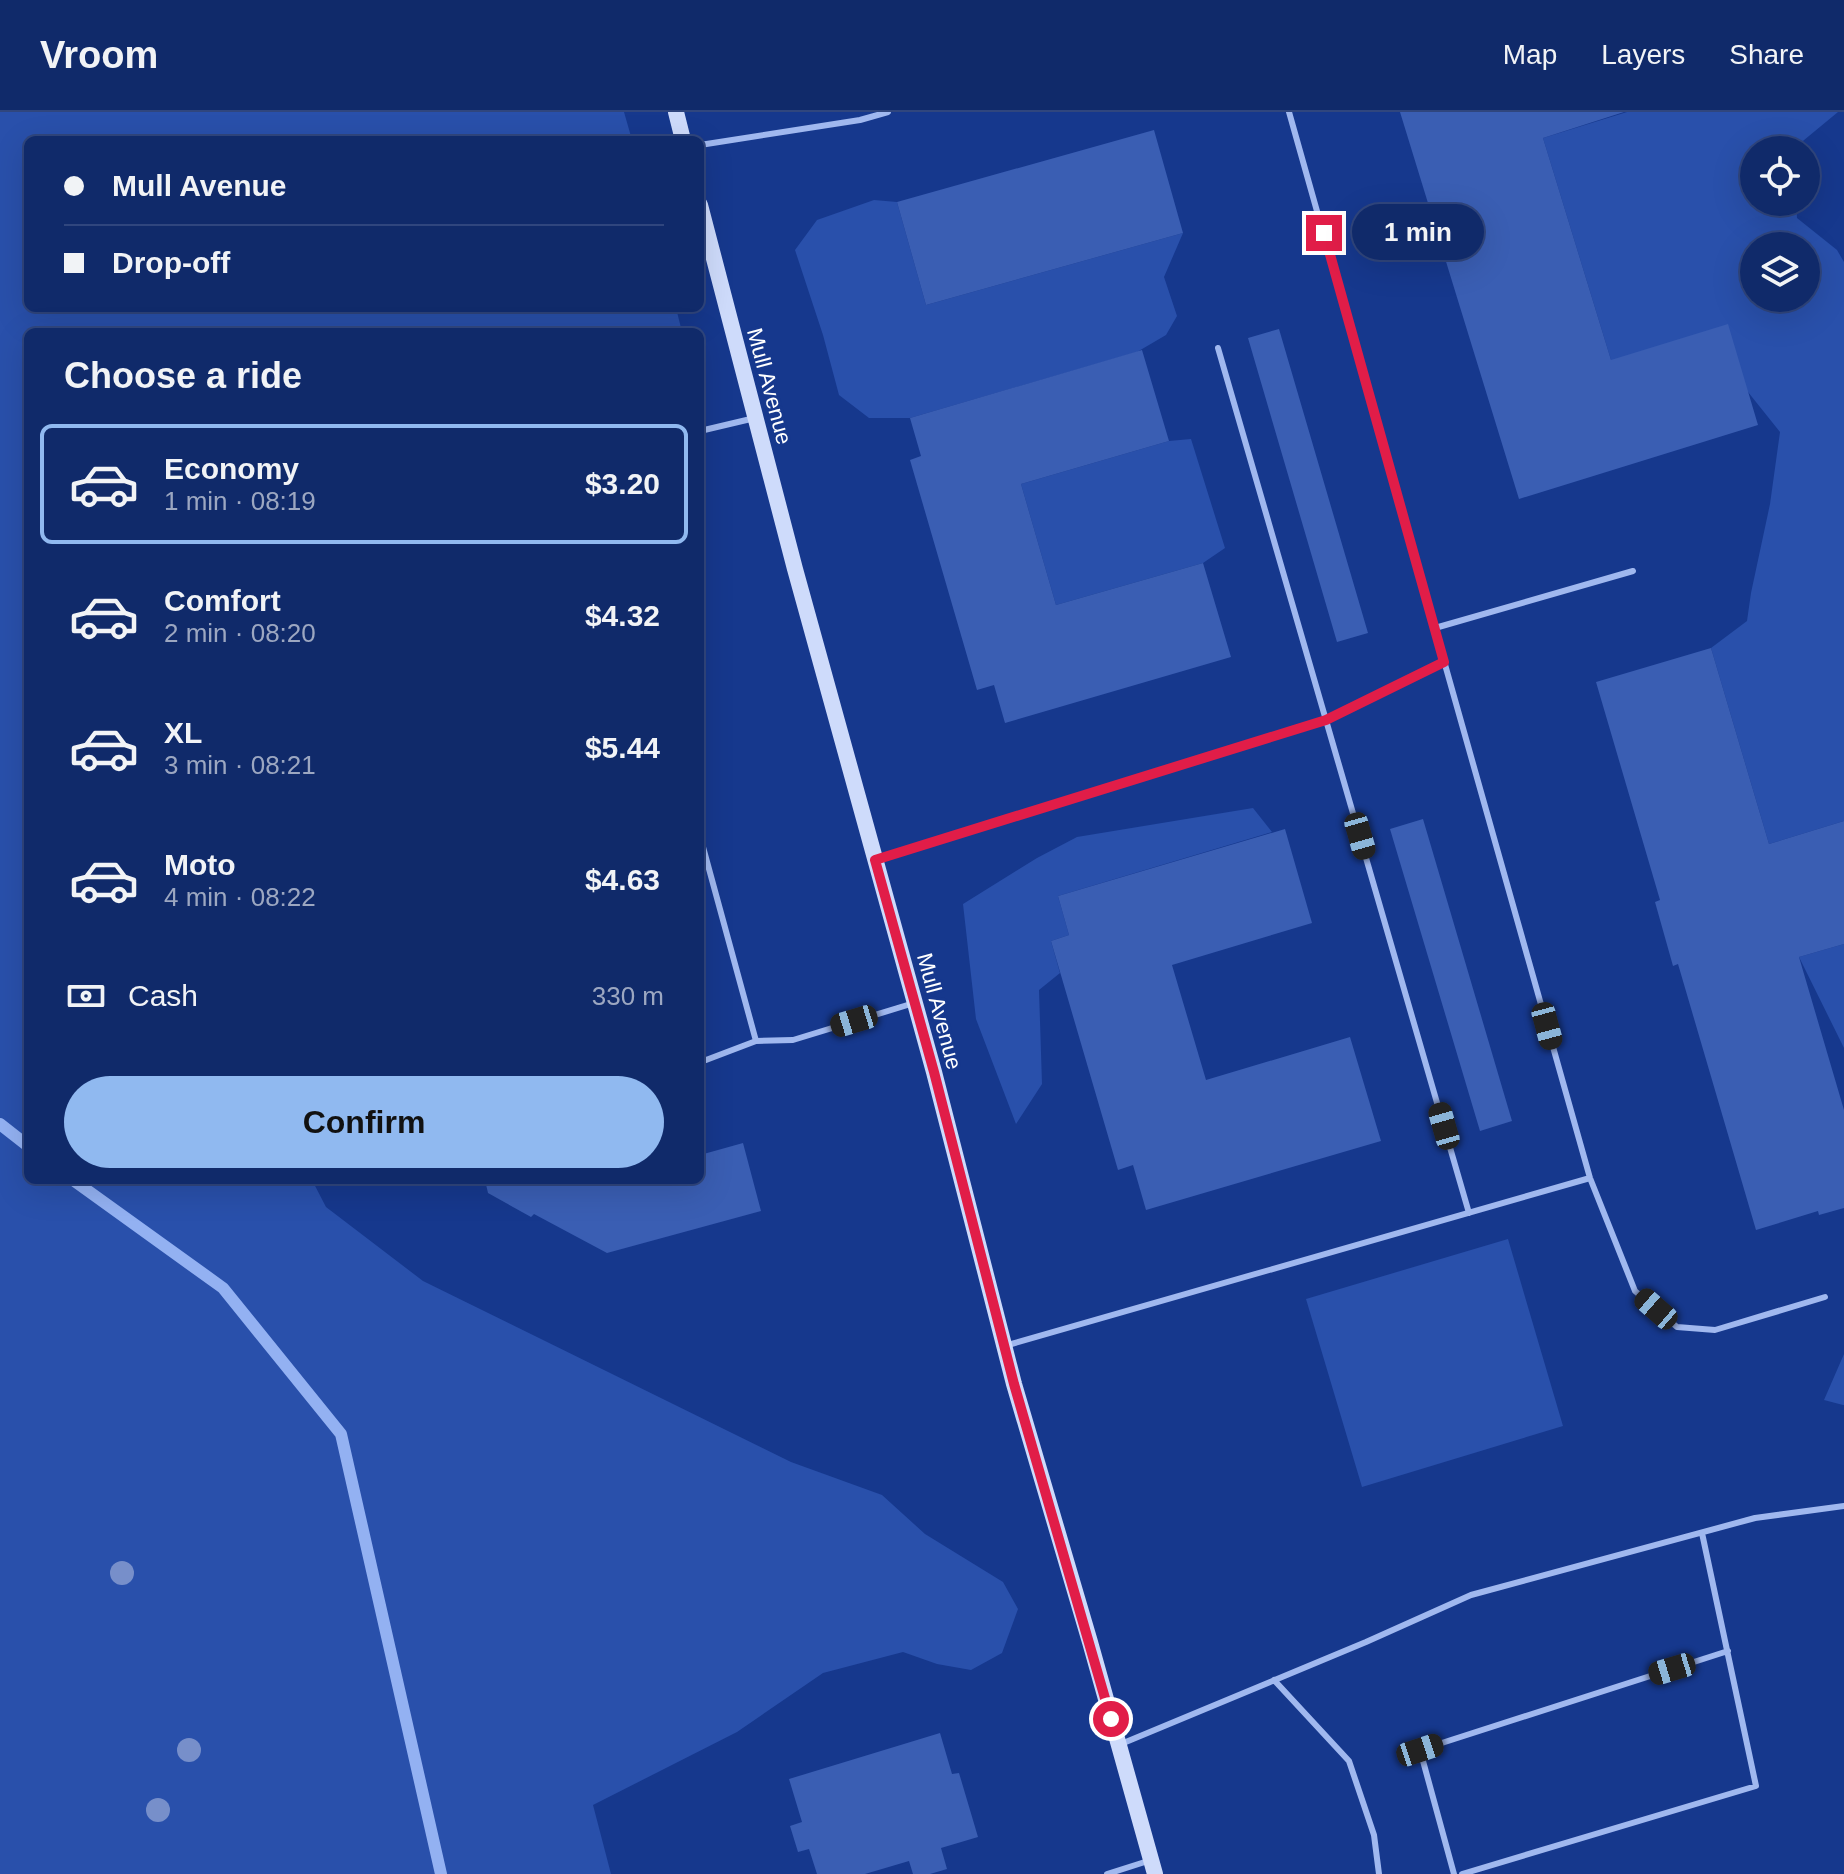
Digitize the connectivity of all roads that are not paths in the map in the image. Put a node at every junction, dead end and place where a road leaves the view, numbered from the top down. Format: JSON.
{"nodes":[{"id":1,"x":676,"y":112,"type":"edge"},
{"id":2,"x":888,"y":112,"type":"edge"},
{"id":3,"x":1289,"y":112,"type":"edge"},
{"id":4,"x":682,"y":136,"type":"edge"},
{"id":5,"x":704,"y":144,"type":"edge"},
{"id":6,"x":704,"y":220,"type":"edge"},
{"id":7,"x":1218,"y":348,"type":"dead end"},
{"id":8,"x":755,"y":418,"type":"junction"},
{"id":9,"x":704,"y":430,"type":"edge"},
{"id":10,"x":1633,"y":571,"type":"dead end"},
{"id":11,"x":1435,"y":628,"type":"junction"},
{"id":12,"x":1444,"y":662,"type":"junction"},
{"id":13,"x":1326,"y":720,"type":"junction"},
{"id":14,"x":704,"y":851,"type":"edge"},
{"id":15,"x":875,"y":860,"type":"junction"},
{"id":16,"x":914,"y":1003,"type":"junction"},
{"id":17,"x":756,"y":1041,"type":"junction"},
{"id":18,"x":704,"y":1059,"type":"edge"},
{"id":19,"x":1590,"y":1178,"type":"junction"},
{"id":20,"x":1469,"y":1213,"type":"junction"},
{"id":21,"x":1825,"y":1297,"type":"dead end"},
{"id":22,"x":1004,"y":1346,"type":"junction"},
{"id":23,"x":1844,"y":1506,"type":"edge"},
{"id":24,"x":1702,"y":1533,"type":"junction"},
{"id":25,"x":1728,"y":1651,"type":"junction"},
{"id":26,"x":1274,"y":1680,"type":"junction"},
{"id":27,"x":1119,"y":1745,"type":"junction"},
{"id":28,"x":1153,"y":1867,"type":"edge"},
{"id":29,"x":1107,"y":1874,"type":"edge"},
{"id":30,"x":1379,"y":1874,"type":"edge"},
{"id":31,"x":1454,"y":1874,"type":"edge"},
{"id":32,"x":1462,"y":1874,"type":"edge"}],
"edges":[{"from":1,"to":4,"type":"street"},
{"from":2,"to":5,"type":"lane"},
{"from":3,"to":11,"type":"lane"},
{"from":6,"to":8,"type":"street","name":"Mull Avenue"},
{"from":7,"to":13,"type":"lane"},
{"from":8,"to":9,"type":"lane"},
{"from":8,"to":15,"type":"street","name":"Mull Avenue"},
{"from":10,"to":11,"type":"lane"},
{"from":11,"to":12,"type":"lane"},
{"from":12,"to":13,"type":"lane"},
{"from":12,"to":19,"type":"lane"},
{"from":13,"to":15,"type":"lane"},
{"from":13,"to":20,"type":"lane"},
{"from":14,"to":17,"type":"lane"},
{"from":15,"to":16,"type":"street","name":"Mull Avenue"},
{"from":16,"to":17,"type":"lane"},
{"from":16,"to":22,"type":"street","name":"Mull Avenue"},
{"from":17,"to":18,"type":"lane"},
{"from":19,"to":20,"type":"lane"},
{"from":19,"to":21,"type":"lane"},
{"from":20,"to":22,"type":"lane"},
{"from":22,"to":27,"type":"street","name":"Mull Avenue"},
{"from":23,"to":24,"type":"lane"},
{"from":24,"to":25,"type":"lane"},
{"from":24,"to":26,"type":"lane"},
{"from":25,"to":31,"type":"lane"},
{"from":25,"to":32,"type":"lane"},
{"from":26,"to":27,"type":"lane"},
{"from":26,"to":30,"type":"lane"},
{"from":27,"to":28,"type":"street","name":"Mull Avenue"},
{"from":28,"to":29,"type":"lane"}]}
